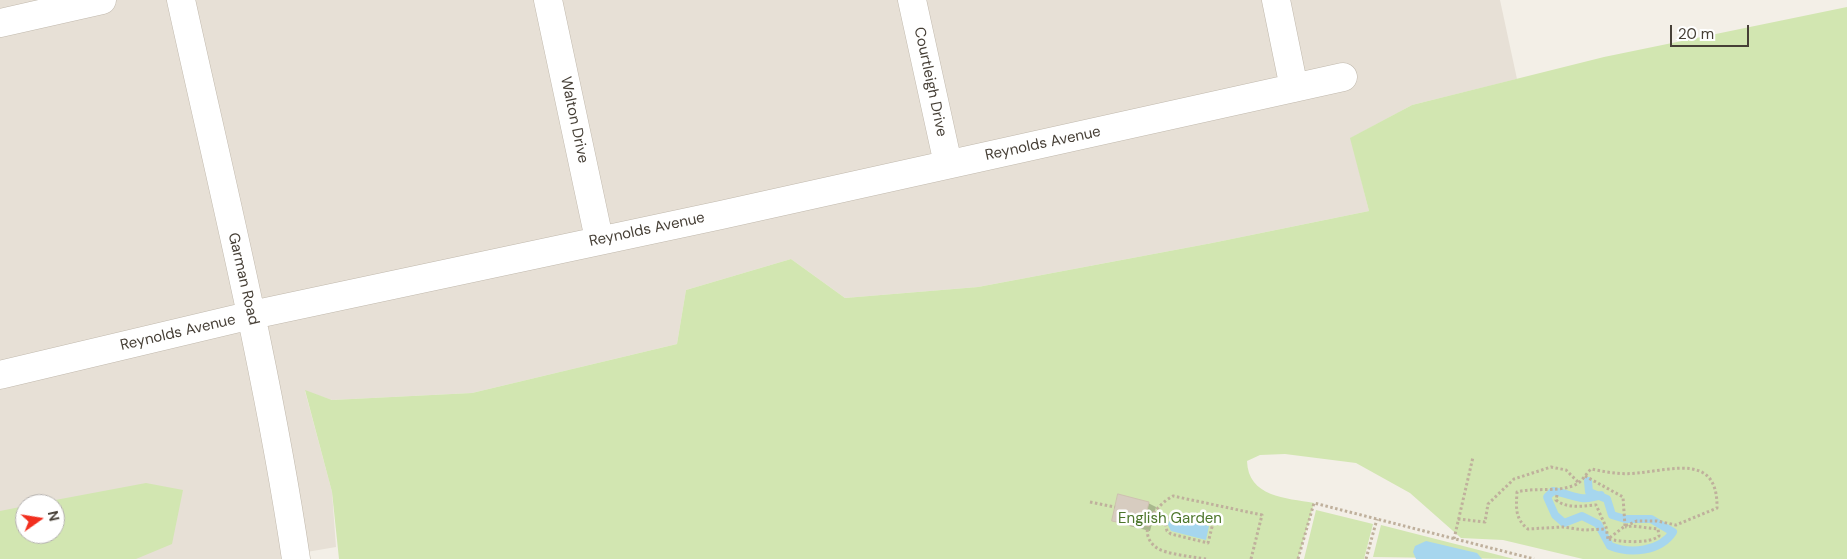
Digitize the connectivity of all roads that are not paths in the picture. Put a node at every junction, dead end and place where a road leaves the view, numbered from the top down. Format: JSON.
{"nodes":[{"id":1,"x":102,"y":0,"type":"edge"},
{"id":2,"x":181,"y":0,"type":"edge"},
{"id":3,"x":548,"y":0,"type":"edge"},
{"id":4,"x":912,"y":0,"type":"edge"},
{"id":5,"x":1276,"y":0,"type":"edge"},
{"id":6,"x":0,"y":23,"type":"edge"},
{"id":7,"x":1343,"y":77,"type":"dead end"},
{"id":8,"x":1294,"y":88,"type":"junction"},
{"id":9,"x":948,"y":164,"type":"junction"},
{"id":10,"x":600,"y":240,"type":"junction"},
{"id":11,"x":252,"y":315,"type":"junction"},
{"id":12,"x":0,"y":375,"type":"edge"},
{"id":13,"x":296,"y":559,"type":"edge"}],
"edges":[{"from":1,"to":6,"type":"street"},
{"from":2,"to":11,"type":"street","name":"Garman Road"},
{"from":3,"to":10,"type":"street","name":"Walton Drive"},
{"from":4,"to":9,"type":"street","name":"Courtleigh Drive"},
{"from":5,"to":8,"type":"street"},
{"from":7,"to":8,"type":"street","name":"Reynolds Avenue"},
{"from":8,"to":9,"type":"street","name":"Reynolds Avenue"},
{"from":9,"to":10,"type":"street","name":"Reynolds Avenue"},
{"from":10,"to":11,"type":"street","name":"Reynolds Avenue"},
{"from":11,"to":12,"type":"street","name":"Reynolds Avenue"},
{"from":11,"to":13,"type":"street","name":"Garman Road"}]}
